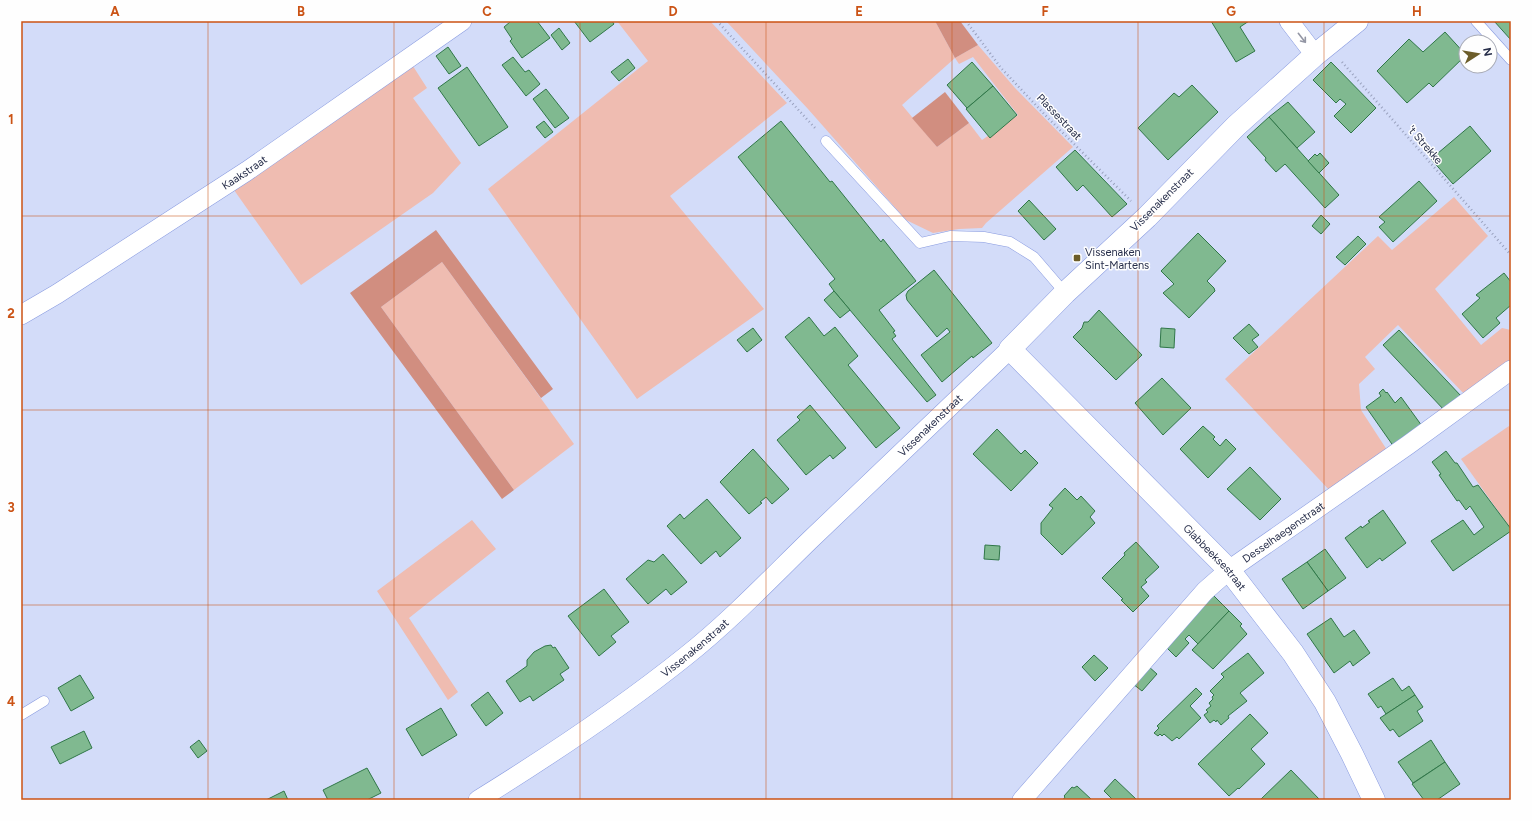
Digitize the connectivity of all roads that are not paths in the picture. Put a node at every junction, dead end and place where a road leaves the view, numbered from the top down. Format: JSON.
{"nodes":[{"id":1,"x":462,"y":21,"type":"edge"},
{"id":2,"x":1289,"y":21,"type":"edge"},
{"id":3,"x":1357,"y":21,"type":"edge"},
{"id":4,"x":1476,"y":21,"type":"edge"},
{"id":5,"x":1321,"y":50,"type":"junction"},
{"id":6,"x":1511,"y":60,"type":"edge"},
{"id":7,"x":826,"y":141,"type":"road end"},
{"id":8,"x":1065,"y":293,"type":"junction"},
{"id":9,"x":21,"y":315,"type":"edge"},
{"id":10,"x":1010,"y":350,"type":"junction"},
{"id":11,"x":1511,"y":370,"type":"edge"},
{"id":12,"x":1229,"y":570,"type":"junction"},
{"id":13,"x":44,"y":701,"type":"dead end"},
{"id":14,"x":21,"y":715,"type":"edge"},
{"id":15,"x":478,"y":800,"type":"edge"},
{"id":16,"x":1022,"y":800,"type":"edge"},
{"id":17,"x":1374,"y":800,"type":"edge"}],
"edges":[{"from":1,"to":9,"type":"street","name":"Kaakstraat"},
{"from":2,"to":5,"type":"street","one_way":true},
{"from":3,"to":5,"type":"street","name":"Vissenakenstraat"},
{"from":4,"to":6,"type":"lane"},
{"from":5,"to":8,"type":"street","name":"Vissenakenstraat"},
{"from":7,"to":8,"type":"lane"},
{"from":8,"to":10,"type":"street","name":"Vissenakenstraat"},
{"from":10,"to":12,"type":"street","name":"Glabbeeksestraat"},
{"from":10,"to":15,"type":"street","name":"Vissenakenstraat"},
{"from":11,"to":12,"type":"street","name":"Desselhaegenstraat"},
{"from":12,"to":16,"type":"street","name":"Desselhaegenstraat"},
{"from":12,"to":17,"type":"street","name":"Glabbeeksestraat"},
{"from":13,"to":14,"type":"lane"}]}
